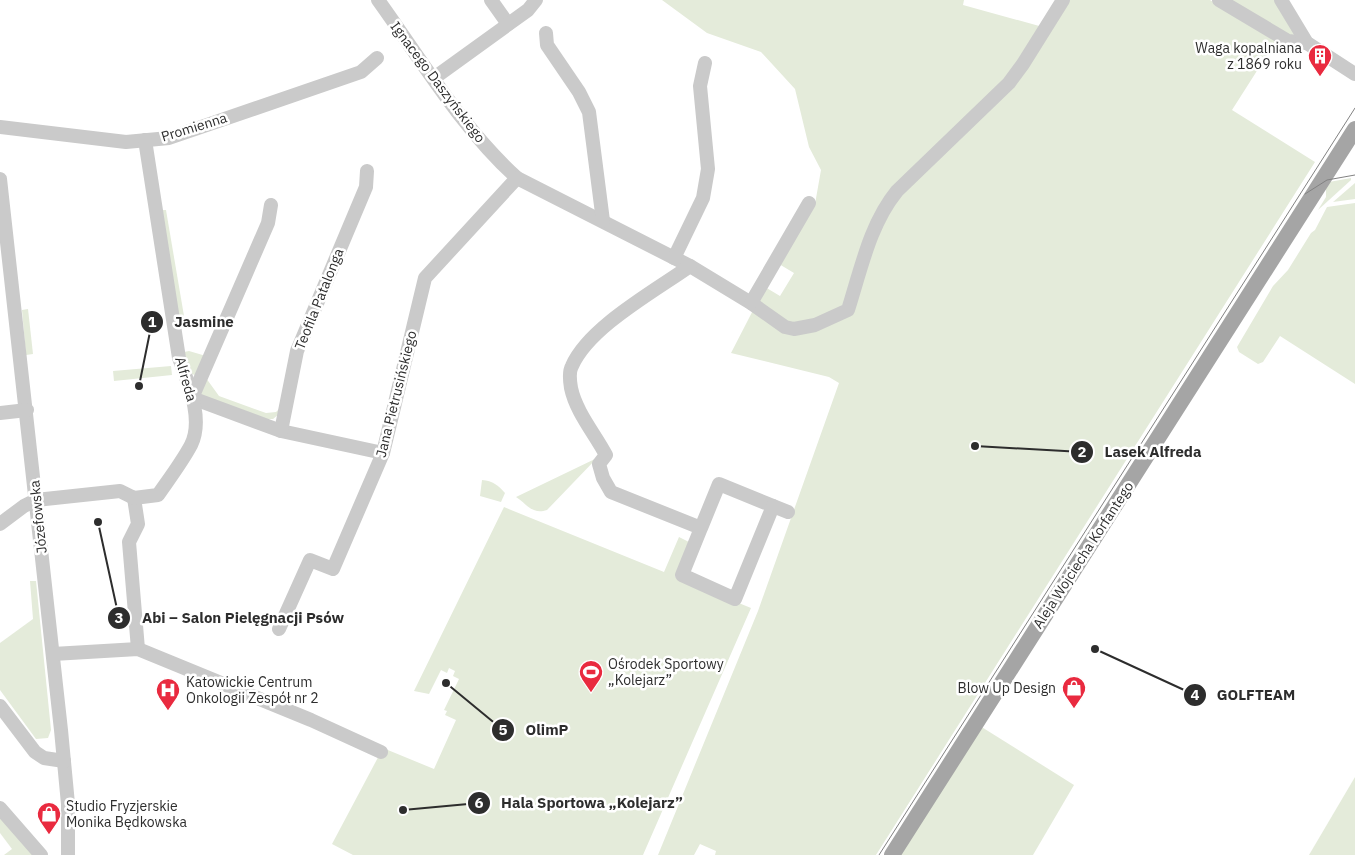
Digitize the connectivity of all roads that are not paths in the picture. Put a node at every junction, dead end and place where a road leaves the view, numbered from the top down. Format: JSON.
{"nodes":[{"id":1,"x":378,"y":0,"type":"edge"},
{"id":2,"x":491,"y":0,"type":"edge"},
{"id":3,"x":536,"y":0,"type":"edge"},
{"id":4,"x":1063,"y":0,"type":"edge"},
{"id":5,"x":1219,"y":0,"type":"edge"},
{"id":6,"x":1282,"y":0,"type":"edge"},
{"id":7,"x":508,"y":24,"type":"junction"},
{"id":8,"x":546,"y":33,"type":"dead end"},
{"id":9,"x":1307,"y":43,"type":"junction"},
{"id":10,"x":377,"y":58,"type":"dead end"},
{"id":11,"x":705,"y":63,"type":"dead end"},
{"id":12,"x":1355,"y":74,"type":"edge"},
{"id":13,"x":434,"y":78,"type":"junction"},
{"id":14,"x":0,"y":127,"type":"edge"},
{"id":15,"x":1355,"y":129,"type":"edge"},
{"id":16,"x":145,"y":140,"type":"junction"},
{"id":17,"x":367,"y":171,"type":"dead end"},
{"id":18,"x":517,"y":178,"type":"junction"},
{"id":19,"x":0,"y":179,"type":"edge"},
{"id":20,"x":809,"y":203,"type":"dead end"},
{"id":21,"x":272,"y":206,"type":"dead end"},
{"id":22,"x":603,"y":221,"type":"junction"},
{"id":23,"x":674,"y":258,"type":"junction"},
{"id":24,"x":5,"y":260,"type":"edge"},
{"id":25,"x":690,"y":266,"type":"junction"},
{"id":26,"x":751,"y":302,"type":"junction"},
{"id":27,"x":192,"y":398,"type":"junction"},
{"id":28,"x":26,"y":410,"type":"junction"},
{"id":29,"x":0,"y":412,"type":"edge"},
{"id":30,"x":280,"y":431,"type":"junction"},
{"id":31,"x":383,"y":453,"type":"junction"},
{"id":32,"x":134,"y":498,"type":"junction"},
{"id":33,"x":36,"y":500,"type":"junction"},
{"id":34,"x":773,"y":506,"type":"junction"},
{"id":35,"x":788,"y":512,"type":"dead end"},
{"id":36,"x":0,"y":524,"type":"edge"},
{"id":37,"x":701,"y":528,"type":"junction"},
{"id":38,"x":279,"y":629,"type":"dead end"},
{"id":39,"x":138,"y":649,"type":"junction"},
{"id":40,"x":53,"y":654,"type":"junction"},
{"id":41,"x":0,"y":706,"type":"edge"},
{"id":42,"x":381,"y":752,"type":"dead end"},
{"id":43,"x":64,"y":761,"type":"junction"},
{"id":44,"x":0,"y":808,"type":"edge"},
{"id":45,"x":40,"y":855,"type":"edge"},
{"id":46,"x":68,"y":855,"type":"edge"},
{"id":47,"x":892,"y":855,"type":"edge"}],
"edges":[{"from":1,"to":13,"type":"street","name":"Ignacego Daszyńskiego"},
{"from":2,"to":7,"type":"street"},
{"from":3,"to":7,"type":"street"},
{"from":4,"to":26,"type":"street","name":"Ignacego Daszyńskiego"},
{"from":5,"to":9,"type":"street"},
{"from":6,"to":9,"type":"street"},
{"from":7,"to":13,"type":"street"},
{"from":8,"to":22,"type":"street"},
{"from":9,"to":12,"type":"street"},
{"from":10,"to":16,"type":"street","name":"Promienna"},
{"from":11,"to":23,"type":"street"},
{"from":13,"to":18,"type":"street","name":"Ignacego Daszyńskiego"},
{"from":14,"to":16,"type":"street","name":"Promienna"},
{"from":15,"to":47,"type":"main road","name":"Aleja Wojciecha Korfantego"},
{"from":16,"to":27,"type":"street","name":"Alfreda"},
{"from":17,"to":30,"type":"street","name":"Teofila Patalonga"},
{"from":18,"to":22,"type":"street","name":"Ignacego Daszyńskiego"},
{"from":18,"to":31,"type":"street","name":"Jana Pietrusińskiego"},
{"from":19,"to":24,"type":"street","name":"Józefowska"},
{"from":20,"to":26,"type":"street"},
{"from":21,"to":27,"type":"street"},
{"from":22,"to":23,"type":"street","name":"Ignacego Daszyńskiego"},
{"from":23,"to":25,"type":"street","name":"Ignacego Daszyńskiego"},
{"from":24,"to":28,"type":"street","name":"Józefowska"},
{"from":25,"to":26,"type":"street","name":"Ignacego Daszyńskiego"},
{"from":25,"to":37,"type":"street"},
{"from":27,"to":30,"type":"street"},
{"from":27,"to":32,"type":"street","name":"Alfreda"},
{"from":28,"to":29,"type":"street"},
{"from":28,"to":33,"type":"street","name":"Józefowska"},
{"from":30,"to":31,"type":"street"},
{"from":31,"to":38,"type":"street","name":"Jana Pietrusińskiego"},
{"from":32,"to":33,"type":"street","name":"Alfreda"},
{"from":32,"to":39,"type":"street"},
{"from":33,"to":36,"type":"street"},
{"from":33,"to":40,"type":"street","name":"Józefowska"},
{"from":34,"to":35,"type":"street"},
{"from":34,"to":37,"type":"street"},
{"from":34,"to":37,"type":"street"},
{"from":39,"to":40,"type":"street"},
{"from":39,"to":42,"type":"street"},
{"from":40,"to":43,"type":"street","name":"Józefowska"},
{"from":41,"to":43,"type":"street"},
{"from":43,"to":46,"type":"street","name":"Józefowska"},
{"from":44,"to":45,"type":"street"}]}
